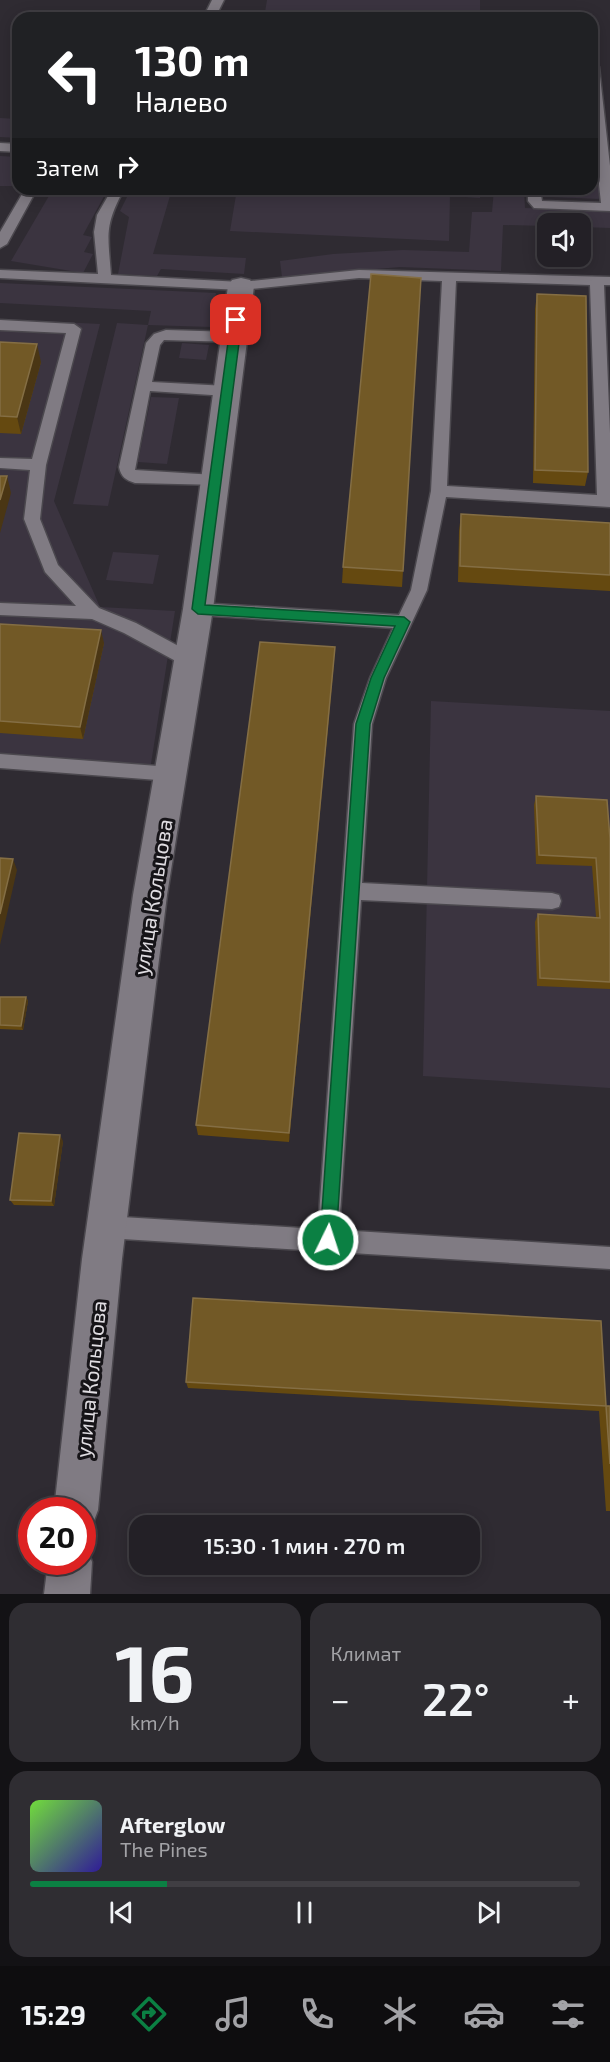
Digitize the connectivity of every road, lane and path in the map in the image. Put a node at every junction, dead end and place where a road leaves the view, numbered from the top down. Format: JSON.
{"nodes":[{"id":1,"x":598,"y":110,"type":"edge"},
{"id":2,"x":28,"y":195,"type":"edge"},
{"id":3,"x":115,"y":195,"type":"edge"},
{"id":4,"x":534,"y":195,"type":"edge"},
{"id":5,"x":609,"y":207,"type":"edge"},
{"id":6,"x":0,"y":244,"type":"edge"},
{"id":7,"x":0,"y":274,"type":"edge"},
{"id":8,"x":449,"y":276,"type":"junction"},
{"id":9,"x":105,"y":279,"type":"junction"},
{"id":10,"x":604,"y":281,"type":"edge"},
{"id":11,"x":241,"y":286,"type":"junction"},
{"id":12,"x":0,"y":325,"type":"edge"},
{"id":13,"x":234,"y":337,"type":"junction"},
{"id":14,"x":144,"y":386,"type":"junction"},
{"id":15,"x":227,"y":391,"type":"junction"},
{"id":16,"x":0,"y":463,"type":"edge"},
{"id":17,"x":38,"y":465,"type":"junction"},
{"id":18,"x":215,"y":481,"type":"junction"},
{"id":19,"x":439,"y":491,"type":"junction"},
{"id":20,"x":607,"y":500,"type":"edge"},
{"id":21,"x":0,"y":609,"type":"edge"},
{"id":22,"x":198,"y":609,"type":"junction"},
{"id":23,"x":93,"y":613,"type":"junction"},
{"id":24,"x":404,"y":622,"type":"junction"},
{"id":25,"x":189,"y":660,"type":"junction"},
{"id":26,"x":0,"y":761,"type":"edge"},
{"id":27,"x":171,"y":774,"type":"junction"},
{"id":28,"x":353,"y":891,"type":"junction"},
{"id":29,"x":552,"y":902,"type":"dead end"},
{"id":30,"x":106,"y":1227,"type":"junction"},
{"id":31,"x":328,"y":1240,"type":"junction"},
{"id":32,"x":610,"y":1258,"type":"edge"},
{"id":33,"x":77,"y":1497,"type":"edge"},
{"id":34,"x":69,"y":1575,"type":"edge"},
{"id":35,"x":67,"y":1594,"type":"edge"}],
"edges":[{"from":1,"to":5,"type":"lane"},
{"from":2,"to":6,"type":"lane"},
{"from":3,"to":9,"type":"lane"},
{"from":4,"to":5,"type":"lane"},
{"from":7,"to":9,"type":"lane"},
{"from":8,"to":10,"type":"lane"},
{"from":8,"to":11,"type":"lane"},
{"from":8,"to":19,"type":"lane"},
{"from":9,"to":11,"type":"lane"},
{"from":10,"to":20,"type":"lane"},
{"from":11,"to":13,"type":"street","name":"улица Кольцова"},
{"from":12,"to":17,"type":"lane"},
{"from":13,"to":14,"type":"lane"},
{"from":13,"to":15,"type":"street","name":"улица Кольцова"},
{"from":14,"to":15,"type":"lane"},
{"from":14,"to":18,"type":"lane"},
{"from":15,"to":18,"type":"street","name":"улица Кольцова"},
{"from":16,"to":17,"type":"lane"},
{"from":17,"to":23,"type":"lane"},
{"from":18,"to":22,"type":"street","name":"улица Кольцова"},
{"from":19,"to":20,"type":"lane"},
{"from":19,"to":24,"type":"lane"},
{"from":21,"to":23,"type":"lane"},
{"from":22,"to":24,"type":"lane"},
{"from":22,"to":25,"type":"street","name":"улица Кольцова"},
{"from":23,"to":25,"type":"lane"},
{"from":24,"to":28,"type":"lane"},
{"from":25,"to":27,"type":"street","name":"улица Кольцова"},
{"from":26,"to":27,"type":"lane"},
{"from":27,"to":30,"type":"street","name":"улица Кольцова"},
{"from":28,"to":29,"type":"lane"},
{"from":28,"to":31,"type":"lane"},
{"from":30,"to":31,"type":"lane"},
{"from":30,"to":33,"type":"street","name":"улица Кольцова"},
{"from":31,"to":32,"type":"lane"},
{"from":34,"to":35,"type":"street"}]}
